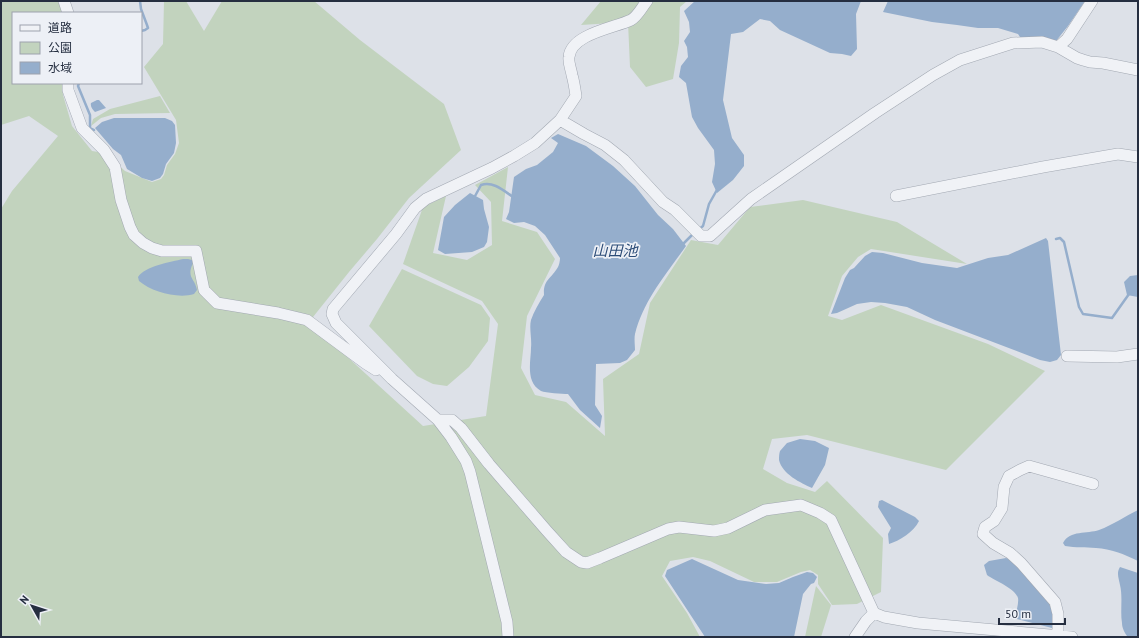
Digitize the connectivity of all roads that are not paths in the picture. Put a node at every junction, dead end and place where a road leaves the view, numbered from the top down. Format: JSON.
{"nodes":[{"id":1,"x":64,"y":1,"type":"edge"},
{"id":2,"x":647,"y":1,"type":"edge"},
{"id":3,"x":1092,"y":1,"type":"edge"},
{"id":4,"x":68,"y":12,"type":"edge"},
{"id":5,"x":1058,"y":47,"type":"junction"},
{"id":6,"x":1138,"y":70,"type":"edge"},
{"id":7,"x":68,"y":84,"type":"edge"},
{"id":8,"x":560,"y":120,"type":"junction"},
{"id":9,"x":1138,"y":157,"type":"edge"},
{"id":10,"x":896,"y":196,"type":"dead end"},
{"id":11,"x":1138,"y":354,"type":"edge"},
{"id":12,"x":1067,"y":356,"type":"dead end"},
{"id":13,"x":392,"y":379,"type":"junction"},
{"id":14,"x":438,"y":420,"type":"junction"},
{"id":15,"x":1093,"y":484,"type":"dead end"},
{"id":16,"x":874,"y":613,"type":"junction"},
{"id":17,"x":1058,"y":635,"type":"junction"},
{"id":18,"x":508,"y":637,"type":"edge"},
{"id":19,"x":855,"y":637,"type":"edge"},
{"id":20,"x":1072,"y":637,"type":"edge"}],
"edges":[{"from":1,"to":4,"type":"street"},
{"from":2,"to":8,"type":"street"},
{"from":3,"to":5,"type":"street"},
{"from":5,"to":6,"type":"street"},
{"from":5,"to":8,"type":"street"},
{"from":7,"to":13,"type":"street"},
{"from":8,"to":13,"type":"street"},
{"from":9,"to":10,"type":"street"},
{"from":11,"to":12,"type":"street"},
{"from":13,"to":14,"type":"street"},
{"from":14,"to":16,"type":"street"},
{"from":14,"to":18,"type":"street"},
{"from":15,"to":17,"type":"street"},
{"from":16,"to":17,"type":"street"},
{"from":16,"to":19,"type":"street"},
{"from":17,"to":20,"type":"street"}]}
